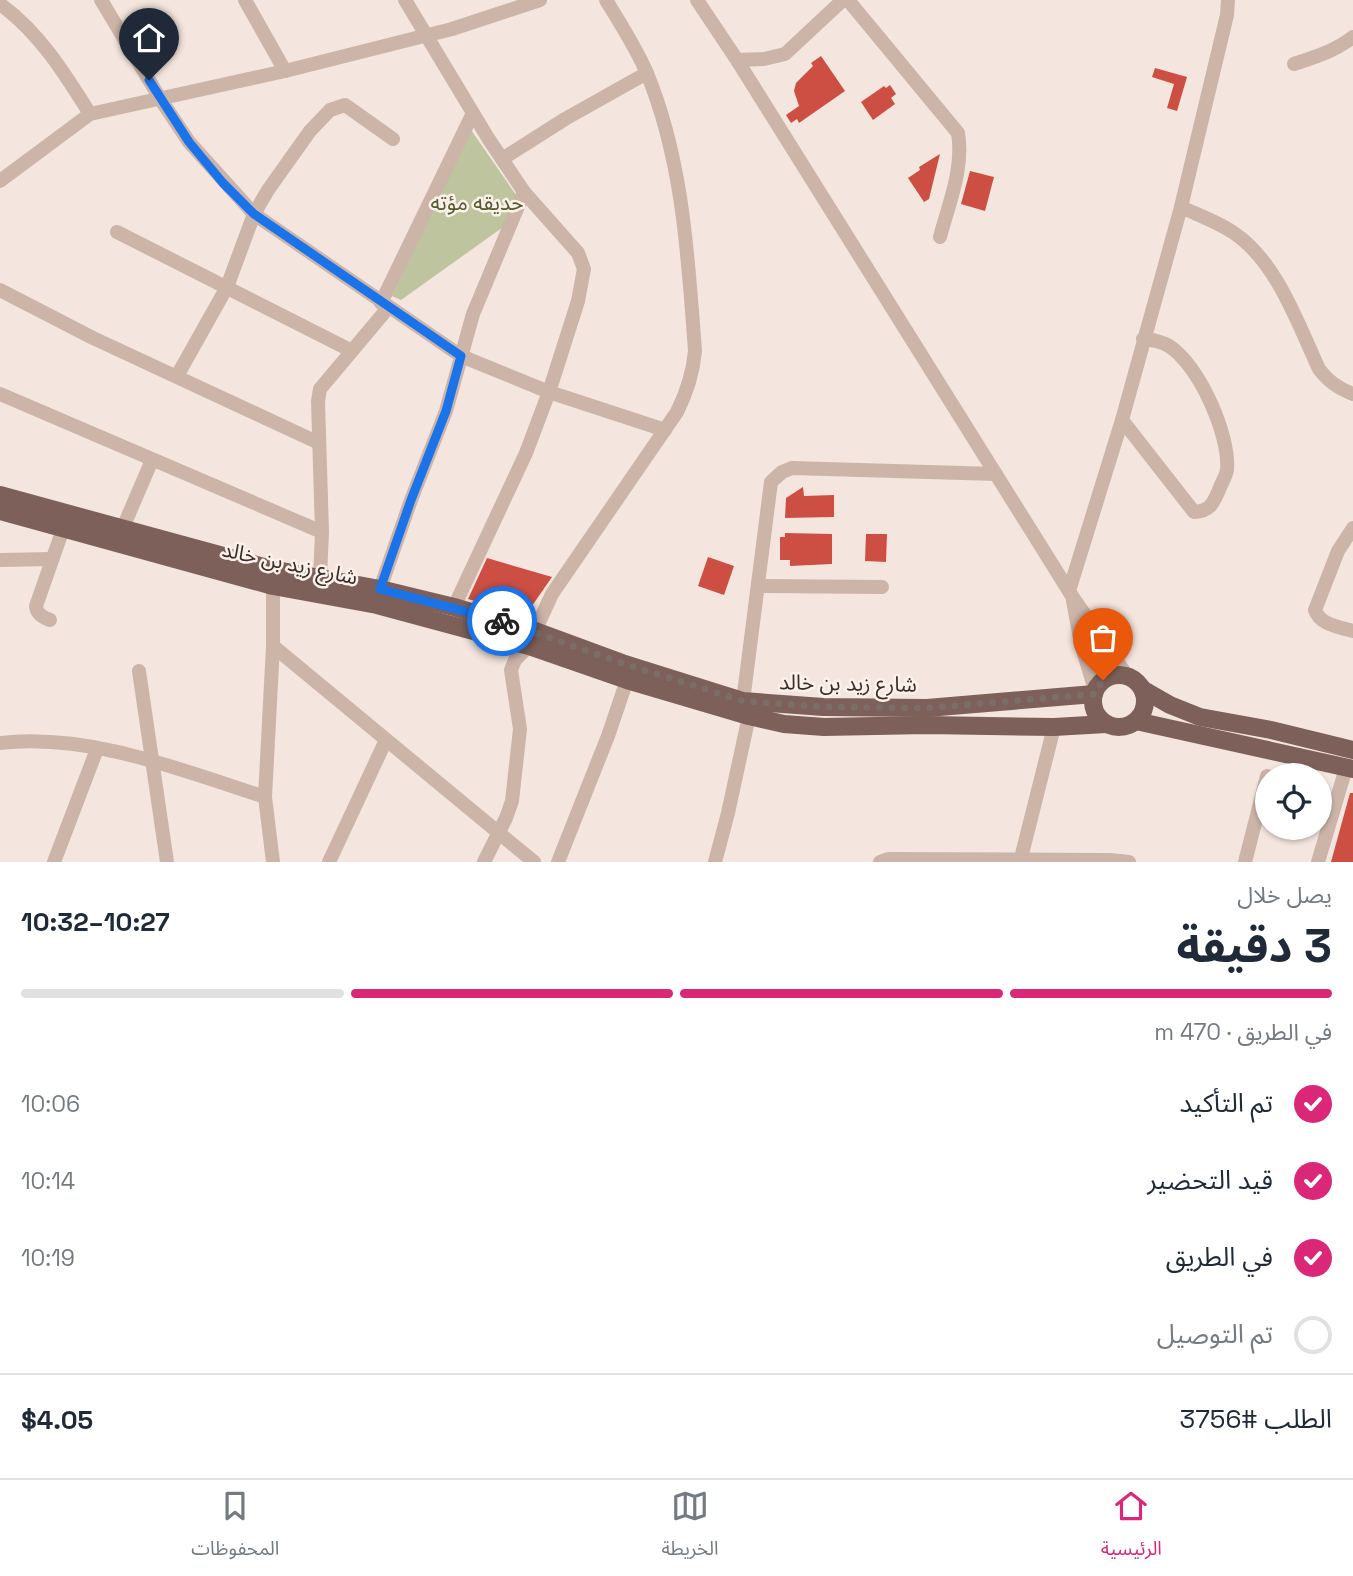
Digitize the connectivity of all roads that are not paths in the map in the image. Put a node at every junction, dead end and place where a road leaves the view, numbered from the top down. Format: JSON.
{"nodes":[{"id":1,"x":101,"y":0,"type":"edge"},
{"id":2,"x":244,"y":0,"type":"edge"},
{"id":3,"x":405,"y":0,"type":"edge"},
{"id":4,"x":540,"y":0,"type":"edge"},
{"id":5,"x":606,"y":0,"type":"edge"},
{"id":6,"x":697,"y":0,"type":"edge"},
{"id":7,"x":846,"y":0,"type":"edge"},
{"id":8,"x":1228,"y":0,"type":"edge"},
{"id":9,"x":1,"y":2,"type":"edge"},
{"id":10,"x":425,"y":35,"type":"junction"},
{"id":11,"x":1353,"y":37,"type":"edge"},
{"id":12,"x":737,"y":60,"type":"junction"},
{"id":13,"x":1294,"y":64,"type":"dead end"},
{"id":14,"x":285,"y":71,"type":"junction"},
{"id":15,"x":647,"y":73,"type":"junction"},
{"id":16,"x":161,"y":100,"type":"junction"},
{"id":17,"x":90,"y":114,"type":"junction"},
{"id":18,"x":472,"y":115,"type":"junction"},
{"id":19,"x":393,"y":139,"type":"dead end"},
{"id":20,"x":502,"y":159,"type":"junction"},
{"id":21,"x":0,"y":181,"type":"edge"},
{"id":22,"x":524,"y":192,"type":"junction"},
{"id":23,"x":1181,"y":206,"type":"junction"},
{"id":24,"x":254,"y":214,"type":"junction"},
{"id":25,"x":117,"y":232,"type":"dead end"},
{"id":26,"x":940,"y":237,"type":"dead end"},
{"id":27,"x":227,"y":287,"type":"junction"},
{"id":28,"x":0,"y":290,"type":"edge"},
{"id":29,"x":385,"y":305,"type":"junction"},
{"id":30,"x":1143,"y":339,"type":"junction"},
{"id":31,"x":350,"y":350,"type":"junction"},
{"id":32,"x":461,"y":356,"type":"junction"},
{"id":33,"x":177,"y":376,"type":"junction"},
{"id":34,"x":549,"y":392,"type":"junction"},
{"id":35,"x":0,"y":394,"type":"edge"},
{"id":36,"x":1353,"y":394,"type":"edge"},
{"id":37,"x":1122,"y":420,"type":"junction"},
{"id":38,"x":665,"y":430,"type":"junction"},
{"id":39,"x":319,"y":443,"type":"junction"},
{"id":40,"x":152,"y":460,"type":"junction"},
{"id":41,"x":996,"y":474,"type":"junction"},
{"id":42,"x":0,"y":495,"type":"edge"},
{"id":43,"x":0,"y":511,"type":"edge"},
{"id":44,"x":1353,"y":528,"type":"edge"},
{"id":45,"x":63,"y":529,"type":"junction"},
{"id":46,"x":122,"y":530,"type":"junction"},
{"id":47,"x":322,"y":532,"type":"junction"},
{"id":48,"x":52,"y":559,"type":"junction"},
{"id":49,"x":0,"y":560,"type":"edge"},
{"id":50,"x":320,"y":578,"type":"junction"},
{"id":51,"x":273,"y":586,"type":"junction"},
{"id":52,"x":759,"y":586,"type":"junction"},
{"id":53,"x":882,"y":587,"type":"dead end"},
{"id":54,"x":380,"y":589,"type":"junction"},
{"id":55,"x":1071,"y":593,"type":"junction"},
{"id":56,"x":454,"y":607,"type":"junction"},
{"id":57,"x":50,"y":620,"type":"dead end"},
{"id":58,"x":1353,"y":631,"type":"edge"},
{"id":59,"x":532,"y":638,"type":"junction"},
{"id":60,"x":273,"y":646,"type":"junction"},
{"id":61,"x":139,"y":671,"type":"dead end"},
{"id":62,"x":1128,"y":677,"type":"junction"},
{"id":63,"x":627,"y":680,"type":"junction"},
{"id":64,"x":1142,"y":689,"type":"junction"},
{"id":65,"x":1094,"y":692,"type":"junction"},
{"id":66,"x":746,"y":709,"type":"junction"},
{"id":67,"x":1136,"y":721,"type":"junction"},
{"id":68,"x":1106,"y":724,"type":"junction"},
{"id":69,"x":1054,"y":727,"type":"junction"},
{"id":70,"x":386,"y":740,"type":"junction"},
{"id":71,"x":0,"y":743,"type":"edge"},
{"id":72,"x":97,"y":749,"type":"junction"},
{"id":73,"x":1353,"y":750,"type":"edge"},
{"id":74,"x":1273,"y":751,"type":"junction"},
{"id":75,"x":153,"y":762,"type":"junction"},
{"id":76,"x":1270,"y":763,"type":"edge"},
{"id":77,"x":1349,"y":769,"type":"edge"},
{"id":78,"x":265,"y":797,"type":"junction"},
{"id":79,"x":1255,"y":823,"type":"edge"},
{"id":80,"x":499,"y":833,"type":"junction"},
{"id":81,"x":1020,"y":861,"type":"edge"},
{"id":82,"x":54,"y":862,"type":"edge"},
{"id":83,"x":167,"y":862,"type":"edge"},
{"id":84,"x":273,"y":862,"type":"edge"},
{"id":85,"x":329,"y":862,"type":"edge"},
{"id":86,"x":484,"y":862,"type":"edge"},
{"id":87,"x":534,"y":862,"type":"edge"},
{"id":88,"x":558,"y":862,"type":"edge"},
{"id":89,"x":715,"y":862,"type":"edge"},
{"id":90,"x":880,"y":862,"type":"edge"},
{"id":91,"x":1129,"y":862,"type":"edge"},
{"id":92,"x":1245,"y":862,"type":"edge"},
{"id":93,"x":1318,"y":862,"type":"edge"}],
"edges":[{"from":1,"to":16,"type":"street"},
{"from":2,"to":14,"type":"street"},
{"from":3,"to":10,"type":"street"},
{"from":4,"to":10,"type":"street"},
{"from":5,"to":15,"type":"street"},
{"from":6,"to":12,"type":"street"},
{"from":7,"to":12,"type":"street"},
{"from":7,"to":26,"type":"street"},
{"from":8,"to":23,"type":"street"},
{"from":9,"to":17,"type":"street"},
{"from":10,"to":14,"type":"street"},
{"from":10,"to":18,"type":"street"},
{"from":11,"to":13,"type":"street"},
{"from":12,"to":41,"type":"street"},
{"from":14,"to":16,"type":"street"},
{"from":15,"to":20,"type":"street"},
{"from":15,"to":38,"type":"street"},
{"from":16,"to":17,"type":"street"},
{"from":16,"to":24,"type":"street"},
{"from":17,"to":21,"type":"street"},
{"from":18,"to":20,"type":"street"},
{"from":18,"to":29,"type":"street"},
{"from":19,"to":24,"type":"street"},
{"from":20,"to":22,"type":"street"},
{"from":22,"to":32,"type":"street"},
{"from":22,"to":34,"type":"street"},
{"from":23,"to":30,"type":"street"},
{"from":23,"to":36,"type":"street"},
{"from":24,"to":27,"type":"street"},
{"from":24,"to":29,"type":"street"},
{"from":25,"to":27,"type":"street"},
{"from":27,"to":31,"type":"street"},
{"from":27,"to":33,"type":"street"},
{"from":28,"to":33,"type":"street"},
{"from":29,"to":31,"type":"street"},
{"from":29,"to":32,"type":"street"},
{"from":30,"to":37,"type":"street"},
{"from":30,"to":37,"type":"street"},
{"from":31,"to":39,"type":"street"},
{"from":32,"to":34,"type":"street"},
{"from":32,"to":54,"type":"street"},
{"from":33,"to":39,"type":"street"},
{"from":34,"to":38,"type":"street"},
{"from":34,"to":56,"type":"street"},
{"from":35,"to":40,"type":"street"},
{"from":37,"to":55,"type":"street"},
{"from":38,"to":59,"type":"street"},
{"from":39,"to":47,"type":"street"},
{"from":40,"to":46,"type":"street"},
{"from":40,"to":47,"type":"street"},
{"from":41,"to":52,"type":"street"},
{"from":41,"to":55,"type":"street"},
{"from":42,"to":46,"type":"main road","name":"شارع زيد بن خالد"},
{"from":43,"to":45,"type":"main road","name":"شارع زيد بن خالد"},
{"from":44,"to":58,"type":"street"},
{"from":45,"to":48,"type":"street"},
{"from":45,"to":51,"type":"main road","name":"شارع زيد بن خالد"},
{"from":46,"to":50,"type":"main road","name":"شارع زيد بن خالد"},
{"from":47,"to":50,"type":"street"},
{"from":48,"to":49,"type":"street"},
{"from":48,"to":57,"type":"street"},
{"from":50,"to":54,"type":"main road","name":"شارع زيد بن خالد"},
{"from":51,"to":59,"type":"main road","name":"شارع زيد بن خالد"},
{"from":51,"to":60,"type":"street"},
{"from":52,"to":53,"type":"street"},
{"from":52,"to":66,"type":"street"},
{"from":54,"to":56,"type":"main road","name":"شارع زيد بن خالد"},
{"from":55,"to":62,"type":"street"},
{"from":55,"to":65,"type":"street"},
{"from":56,"to":59,"type":"main road","name":"شارع زيد بن خالد"},
{"from":59,"to":63,"type":"main road","name":"شارع زيد بن خالد"},
{"from":59,"to":66,"type":"main road","name":"شارع زيد بن خالد"},
{"from":59,"to":80,"type":"street"},
{"from":60,"to":70,"type":"street"},
{"from":60,"to":78,"type":"street"},
{"from":61,"to":75,"type":"street"},
{"from":62,"to":64,"type":"main road"},
{"from":62,"to":65,"type":"main road"},
{"from":63,"to":66,"type":"main road","name":"شارع زيد بن خالد"},
{"from":63,"to":88,"type":"street"},
{"from":64,"to":67,"type":"main road"},
{"from":64,"to":73,"type":"main road"},
{"from":65,"to":66,"type":"main road","name":"شارع زيد بن خالد"},
{"from":65,"to":68,"type":"main road"},
{"from":66,"to":69,"type":"main road","name":"شارع زيد بن خالد"},
{"from":66,"to":89,"type":"street"},
{"from":67,"to":68,"type":"main road"},
{"from":67,"to":74,"type":"main road"},
{"from":68,"to":69,"type":"main road","name":"شارع زيد بن خالد"},
{"from":69,"to":81,"type":"street"},
{"from":70,"to":80,"type":"street"},
{"from":70,"to":85,"type":"street"},
{"from":71,"to":72,"type":"street"},
{"from":72,"to":75,"type":"street"},
{"from":72,"to":82,"type":"street"},
{"from":74,"to":76,"type":"street"},
{"from":74,"to":77,"type":"main road"},
{"from":75,"to":78,"type":"street"},
{"from":75,"to":83,"type":"street"},
{"from":77,"to":93,"type":"street"},
{"from":78,"to":84,"type":"street"},
{"from":79,"to":92,"type":"street"},
{"from":80,"to":86,"type":"street"},
{"from":80,"to":87,"type":"street"},
{"from":81,"to":90,"type":"street"},
{"from":81,"to":91,"type":"street"}]}
